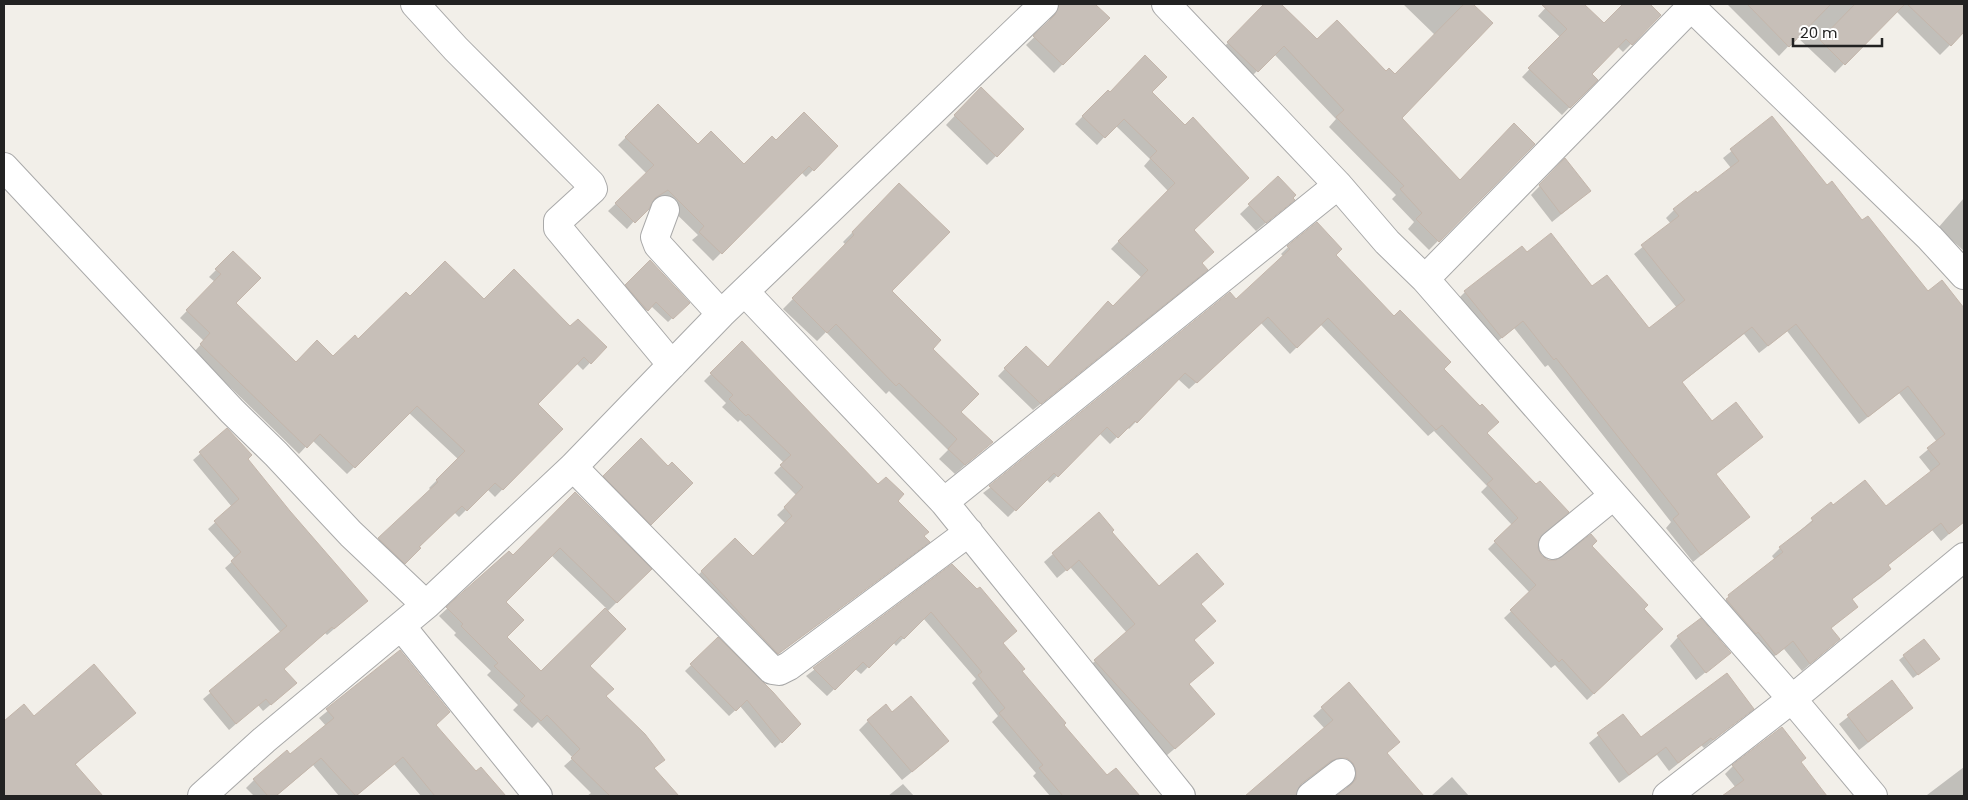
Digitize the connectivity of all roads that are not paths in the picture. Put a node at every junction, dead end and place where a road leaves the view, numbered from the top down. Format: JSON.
{"nodes":[{"id":1,"x":415,"y":4,"type":"edge"},
{"id":2,"x":1044,"y":4,"type":"edge"},
{"id":3,"x":1166,"y":4,"type":"edge"},
{"id":4,"x":1691,"y":5,"type":"edge"},
{"id":5,"x":4,"y":167,"type":"edge"},
{"id":6,"x":1338,"y":185,"type":"junction"},
{"id":7,"x":665,"y":210,"type":"dead end"},
{"id":8,"x":1964,"y":275,"type":"edge"},
{"id":9,"x":1425,"y":279,"type":"junction"},
{"id":10,"x":745,"y":292,"type":"junction"},
{"id":11,"x":721,"y":314,"type":"junction"},
{"id":12,"x":672,"y":365,"type":"junction"},
{"id":13,"x":573,"y":468,"type":"junction"},
{"id":14,"x":1613,"y":496,"type":"junction"},
{"id":15,"x":944,"y":502,"type":"junction"},
{"id":16,"x":969,"y":532,"type":"junction"},
{"id":17,"x":1553,"y":545,"type":"dead end"},
{"id":18,"x":1964,"y":556,"type":"edge"},
{"id":19,"x":426,"y":605,"type":"junction"},
{"id":20,"x":401,"y":626,"type":"junction"},
{"id":21,"x":1792,"y":699,"type":"junction"},
{"id":22,"x":1341,"y":773,"type":"dead end"},
{"id":23,"x":202,"y":796,"type":"edge"},
{"id":24,"x":538,"y":796,"type":"edge"},
{"id":25,"x":1181,"y":796,"type":"edge"},
{"id":26,"x":1311,"y":796,"type":"edge"},
{"id":27,"x":1667,"y":796,"type":"edge"},
{"id":28,"x":1873,"y":796,"type":"edge"}],
"edges":[{"from":1,"to":12,"type":"street"},
{"from":2,"to":10,"type":"street"},
{"from":3,"to":6,"type":"street"},
{"from":4,"to":8,"type":"street"},
{"from":4,"to":9,"type":"street"},
{"from":5,"to":19,"type":"street"},
{"from":6,"to":9,"type":"street"},
{"from":6,"to":15,"type":"street"},
{"from":7,"to":11,"type":"street"},
{"from":9,"to":14,"type":"street"},
{"from":10,"to":11,"type":"street"},
{"from":10,"to":15,"type":"street"},
{"from":11,"to":12,"type":"street"},
{"from":12,"to":13,"type":"street"},
{"from":13,"to":16,"type":"street"},
{"from":13,"to":19,"type":"street"},
{"from":14,"to":17,"type":"street"},
{"from":14,"to":21,"type":"street"},
{"from":15,"to":16,"type":"street"},
{"from":16,"to":25,"type":"street"},
{"from":18,"to":21,"type":"street"},
{"from":19,"to":20,"type":"street"},
{"from":20,"to":23,"type":"street"},
{"from":20,"to":24,"type":"street"},
{"from":21,"to":27,"type":"street"},
{"from":21,"to":28,"type":"street"},
{"from":22,"to":26,"type":"street"}]}
